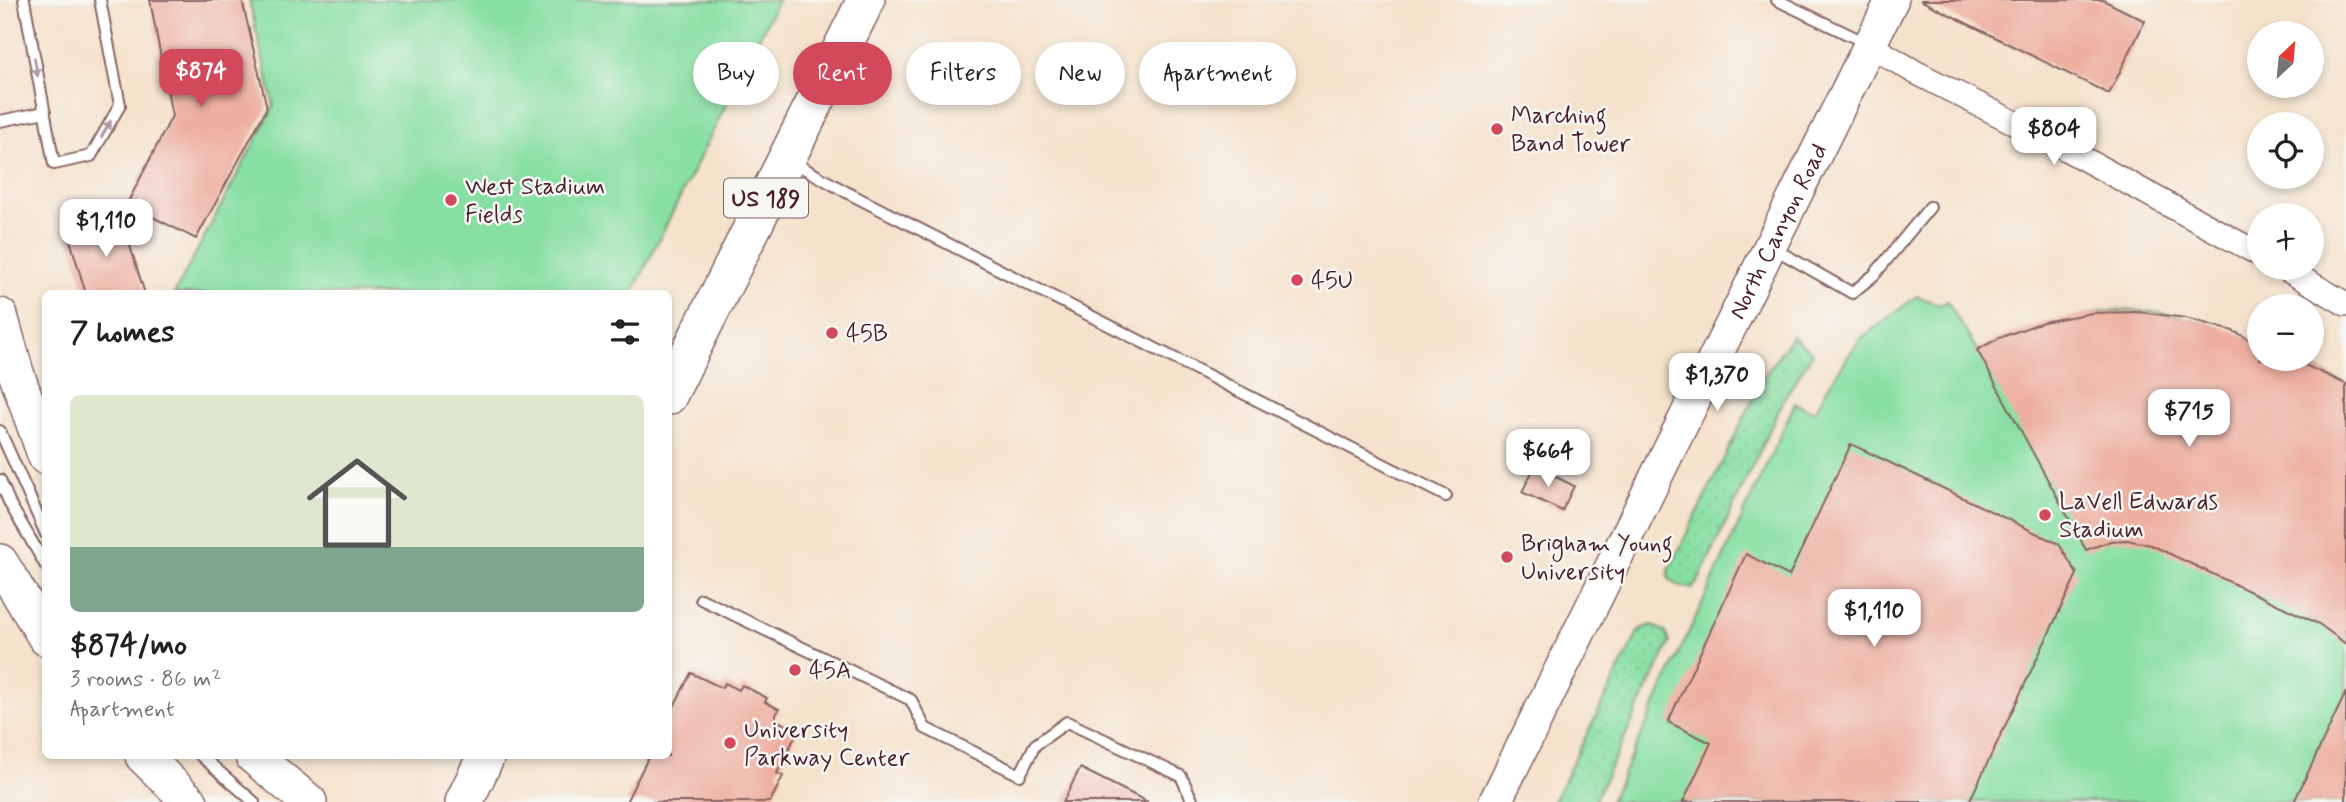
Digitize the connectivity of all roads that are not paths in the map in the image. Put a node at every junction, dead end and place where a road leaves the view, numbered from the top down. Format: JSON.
{"nodes":[{"id":1,"x":24,"y":0,"type":"edge"},
{"id":2,"x":100,"y":0,"type":"edge"},
{"id":3,"x":866,"y":0,"type":"edge"},
{"id":4,"x":1777,"y":0,"type":"edge"},
{"id":5,"x":1892,"y":0,"type":"edge"},
{"id":6,"x":1870,"y":45,"type":"junction"},
{"id":7,"x":45,"y":113,"type":"junction"},
{"id":8,"x":0,"y":121,"type":"edge"},
{"id":9,"x":786,"y":158,"type":"junction"},
{"id":10,"x":1930,"y":207,"type":"dead end"},
{"id":11,"x":1770,"y":246,"type":"junction"},
{"id":12,"x":2247,"y":247,"type":"edge"},
{"id":13,"x":2305,"y":280,"type":"edge"},
{"id":14,"x":2346,"y":304,"type":"edge"},
{"id":15,"x":0,"y":316,"type":"edge"},
{"id":16,"x":672,"y":388,"type":"edge"},
{"id":17,"x":0,"y":431,"type":"edge"},
{"id":18,"x":42,"y":446,"type":"edge"},
{"id":19,"x":0,"y":480,"type":"edge"},
{"id":20,"x":1446,"y":496,"type":"dead end"},
{"id":21,"x":42,"y":525,"type":"edge"},
{"id":22,"x":42,"y":559,"type":"edge"},
{"id":23,"x":0,"y":562,"type":"edge"},
{"id":24,"x":701,"y":599,"type":"dead end"},
{"id":25,"x":42,"y":631,"type":"edge"},
{"id":26,"x":146,"y":759,"type":"edge"},
{"id":27,"x":204,"y":759,"type":"edge"},
{"id":28,"x":257,"y":759,"type":"edge"},
{"id":29,"x":485,"y":759,"type":"edge"},
{"id":30,"x":190,"y":802,"type":"edge"},
{"id":31,"x":254,"y":802,"type":"edge"},
{"id":32,"x":309,"y":802,"type":"edge"},
{"id":33,"x":464,"y":802,"type":"edge"},
{"id":34,"x":1193,"y":802,"type":"edge"},
{"id":35,"x":1495,"y":802,"type":"edge"}],
"edges":[{"from":1,"to":7,"type":"lane","one_way":true},
{"from":7,"to":2,"type":"lane","one_way":true},
{"from":3,"to":9,"type":"highway","number":"US 189"},
{"from":4,"to":6,"type":"lane"},
{"from":5,"to":6,"type":"main road","name":"North Canyon Road"},
{"from":6,"to":11,"type":"main road","name":"North Canyon Road"},
{"from":6,"to":12,"type":"street"},
{"from":7,"to":8,"type":"lane"},
{"from":9,"to":16,"type":"highway","number":"US 189"},
{"from":9,"to":20,"type":"lane"},
{"from":10,"to":11,"type":"lane"},
{"from":11,"to":35,"type":"main road","name":"North Canyon Road"},
{"from":13,"to":14,"type":"street"},
{"from":15,"to":18,"type":"main road"},
{"from":17,"to":21,"type":"lane"},
{"from":19,"to":22,"type":"lane"},
{"from":23,"to":25,"type":"main road"},
{"from":24,"to":34,"type":"lane"},
{"from":26,"to":30,"type":"main road"},
{"from":27,"to":31,"type":"lane"},
{"from":28,"to":32,"type":"main road"},
{"from":29,"to":33,"type":"highway"}]}
